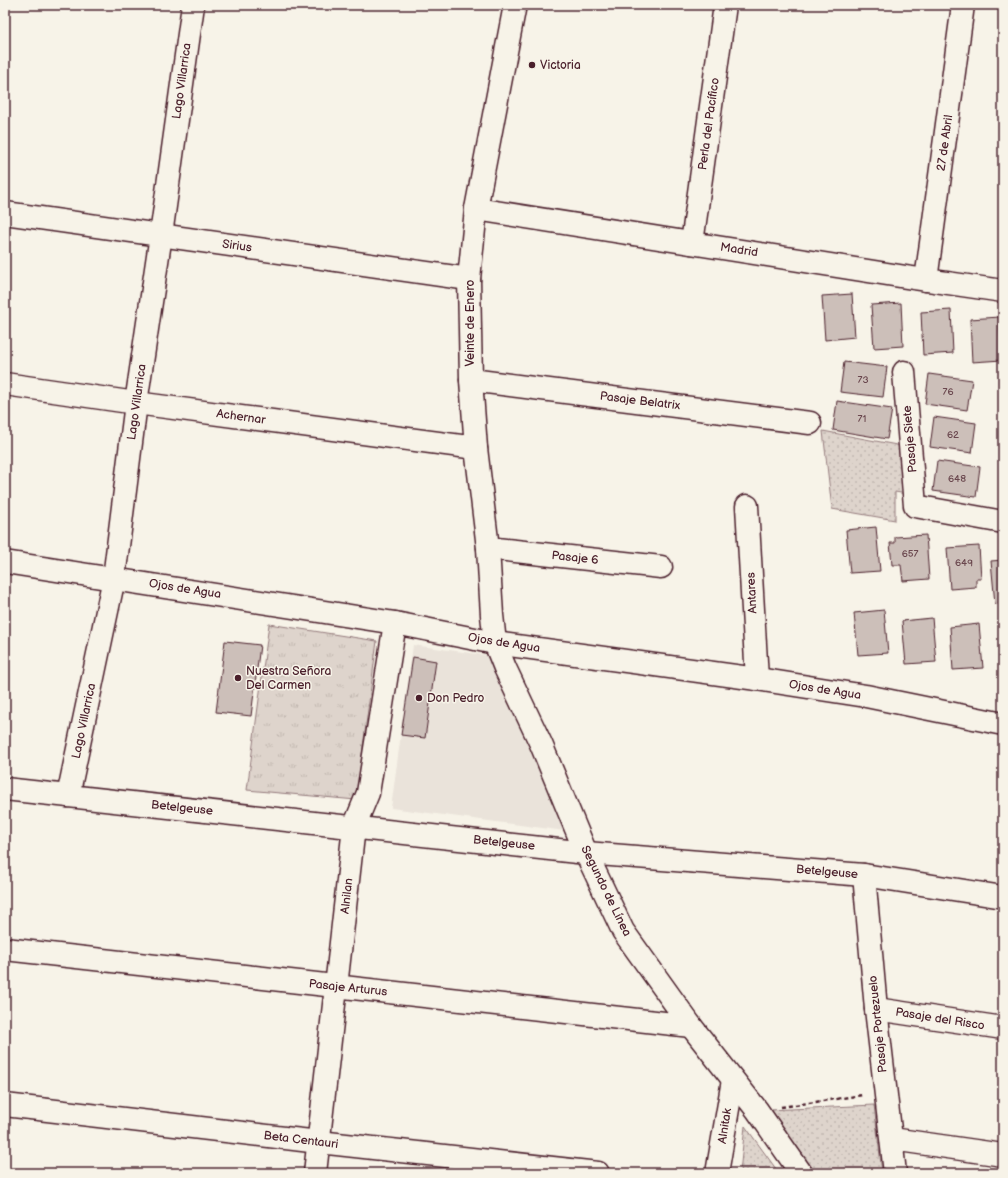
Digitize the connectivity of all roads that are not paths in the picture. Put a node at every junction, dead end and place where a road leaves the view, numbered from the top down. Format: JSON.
{"nodes":[{"id":1,"x":192,"y":5,"type":"edge"},
{"id":2,"x":515,"y":5,"type":"edge"},
{"id":3,"x":725,"y":5,"type":"edge"},
{"id":4,"x":963,"y":5,"type":"edge"},
{"id":5,"x":476,"y":209,"type":"junction"},
{"id":6,"x":5,"y":213,"type":"edge"},
{"id":7,"x":161,"y":235,"type":"junction"},
{"id":8,"x":692,"y":243,"type":"junction"},
{"id":9,"x":469,"y":279,"type":"junction"},
{"id":10,"x":926,"y":280,"type":"junction"},
{"id":11,"x":1003,"y":291,"type":"edge"},
{"id":12,"x":904,"y":372,"type":"dead end"},
{"id":13,"x":470,"y":380,"type":"junction"},
{"id":14,"x":5,"y":384,"type":"edge"},
{"id":15,"x":136,"y":403,"type":"junction"},
{"id":16,"x":810,"y":422,"type":"dead end"},
{"id":17,"x":476,"y":448,"type":"junction"},
{"id":18,"x":747,"y":506,"type":"dead end"},
{"id":19,"x":1003,"y":522,"type":"edge"},
{"id":20,"x":488,"y":548,"type":"junction"},
{"id":21,"x":5,"y":562,"type":"edge"},
{"id":22,"x":661,"y":567,"type":"dead end"},
{"id":23,"x":114,"y":578,"type":"junction"},
{"id":24,"x":395,"y":623,"type":"junction"},
{"id":25,"x":495,"y":644,"type":"junction"},
{"id":26,"x":756,"y":680,"type":"junction"},
{"id":27,"x":1003,"y":724,"type":"edge"},
{"id":28,"x":5,"y":789,"type":"edge"},
{"id":29,"x":68,"y":796,"type":"junction"},
{"id":30,"x":354,"y":827,"type":"junction"},
{"id":31,"x":586,"y":853,"type":"junction"},
{"id":32,"x":864,"y":875,"type":"junction"},
{"id":33,"x":1003,"y":897,"type":"edge"},
{"id":34,"x":5,"y":949,"type":"edge"},
{"id":35,"x":337,"y":987,"type":"junction"},
{"id":36,"x":876,"y":1009,"type":"junction"},
{"id":37,"x":690,"y":1026,"type":"junction"},
{"id":38,"x":1003,"y":1028,"type":"edge"},
{"id":39,"x":733,"y":1080,"type":"junction"},
{"id":40,"x":5,"y":1105,"type":"edge"},
{"id":41,"x":892,"y":1139,"type":"junction"},
{"id":42,"x":319,"y":1142,"type":"junction"},
{"id":43,"x":1003,"y":1155,"type":"edge"},
{"id":44,"x":315,"y":1173,"type":"edge"},
{"id":45,"x":598,"y":1173,"type":"edge"},
{"id":46,"x":717,"y":1173,"type":"edge"},
{"id":47,"x":801,"y":1173,"type":"edge"},
{"id":48,"x":895,"y":1173,"type":"edge"}],
"edges":[{"from":1,"to":7,"type":"street","name":"Lago Villarrica"},
{"from":2,"to":5,"type":"street","name":"Veinte de Enero"},
{"from":3,"to":8,"type":"street","name":"Perla del Pacífico"},
{"from":4,"to":10,"type":"street","name":"27 de Abril"},
{"from":5,"to":8,"type":"street","name":"Madrid"},
{"from":5,"to":9,"type":"street","name":"Veinte de Enero"},
{"from":6,"to":7,"type":"street","name":"Sirius"},
{"from":7,"to":9,"type":"street","name":"Sirius"},
{"from":7,"to":15,"type":"street","name":"Lago Villarrica"},
{"from":8,"to":10,"type":"street","name":"Madrid"},
{"from":9,"to":13,"type":"street","name":"Veinte de Enero"},
{"from":10,"to":11,"type":"street","name":"Madrid"},
{"from":12,"to":19,"type":"street","name":"Pasaje Siete"},
{"from":13,"to":16,"type":"street","name":"Pasaje Belatrix"},
{"from":13,"to":17,"type":"street","name":"Veinte de Enero"},
{"from":14,"to":15,"type":"street","name":"Achernar"},
{"from":15,"to":17,"type":"street","name":"Achernar"},
{"from":15,"to":23,"type":"street","name":"Lago Villarrica"},
{"from":17,"to":20,"type":"street","name":"Veinte de Enero"},
{"from":18,"to":26,"type":"street","name":"Antares"},
{"from":20,"to":22,"type":"street","name":"Pasaje 6"},
{"from":20,"to":25,"type":"street","name":"Veinte de Enero"},
{"from":21,"to":23,"type":"street","name":"Ojos de Agua"},
{"from":23,"to":24,"type":"street","name":"Ojos de Agua"},
{"from":23,"to":29,"type":"street","name":"Lago Villarrica"},
{"from":24,"to":25,"type":"street","name":"Ojos de Agua"},
{"from":24,"to":30,"type":"street","name":"Alnilan"},
{"from":25,"to":26,"type":"street","name":"Ojos de Agua"},
{"from":25,"to":31,"type":"street","name":"Segundo de Línea"},
{"from":26,"to":27,"type":"street","name":"Ojos de Agua"},
{"from":28,"to":29,"type":"street","name":"Betelgeuse"},
{"from":29,"to":30,"type":"street","name":"Betelgeuse"},
{"from":30,"to":31,"type":"street","name":"Betelgeuse"},
{"from":30,"to":35,"type":"street","name":"Alnilan"},
{"from":31,"to":32,"type":"street","name":"Betelgeuse"},
{"from":31,"to":37,"type":"street","name":"Segundo de Línea"},
{"from":32,"to":33,"type":"street","name":"Betelgeuse"},
{"from":32,"to":36,"type":"street","name":"Pasaje Portezuelo"},
{"from":34,"to":35,"type":"street","name":"Pasaje Arturus"},
{"from":35,"to":37,"type":"street","name":"Pasaje Arturus"},
{"from":35,"to":42,"type":"street","name":"Alnilan"},
{"from":36,"to":38,"type":"street","name":"Pasaje del Risco"},
{"from":36,"to":41,"type":"street","name":"Pasaje Portezuelo"},
{"from":37,"to":39,"type":"street","name":"Segundo de Línea"},
{"from":39,"to":46,"type":"street","name":"Alnitak"},
{"from":39,"to":47,"type":"street","name":"Segundo de Línea"},
{"from":40,"to":42,"type":"street","name":"Beta Centauri"},
{"from":41,"to":43,"type":"street"},
{"from":41,"to":48,"type":"street","name":"Pasaje Portezuelo"},
{"from":42,"to":44,"type":"street","name":"Alnilan"},
{"from":42,"to":45,"type":"street","name":"Beta Centauri"}]}
